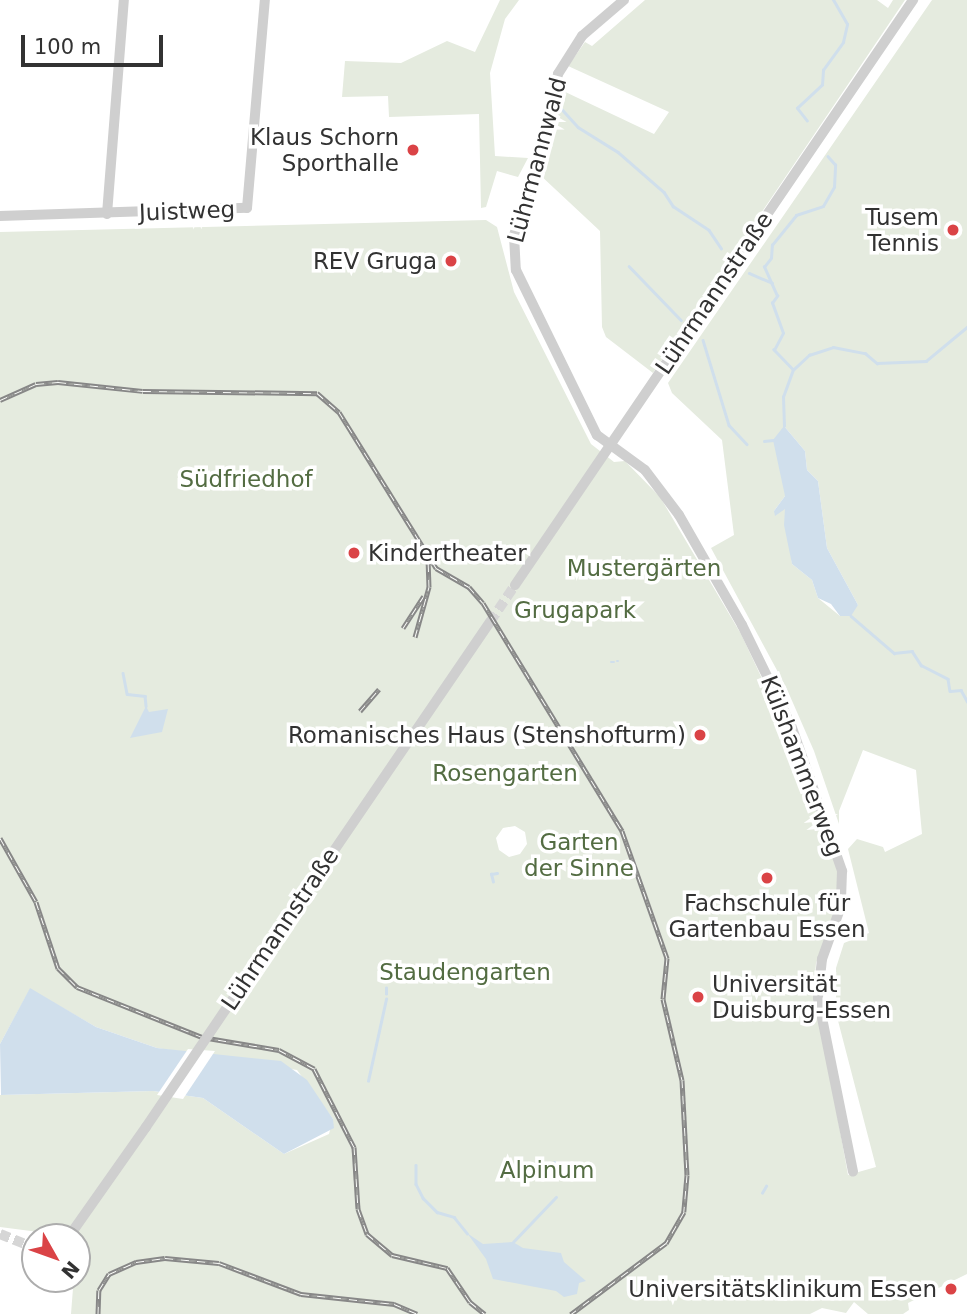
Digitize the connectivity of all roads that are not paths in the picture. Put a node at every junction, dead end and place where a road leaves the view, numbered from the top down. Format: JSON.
{"nodes":[{"id":1,"x":124,"y":0,"type":"edge"},
{"id":2,"x":265,"y":0,"type":"edge"},
{"id":3,"x":624,"y":0,"type":"edge"},
{"id":4,"x":913,"y":0,"type":"edge"},
{"id":5,"x":107,"y":214,"type":"junction"},
{"id":6,"x":0,"y":216,"type":"edge"},
{"id":7,"x":612,"y":445,"type":"junction"},
{"id":8,"x":515,"y":585,"type":"tunnel mouth"},
{"id":9,"x":490,"y":622,"type":"tunnel mouth"},
{"id":10,"x":853,"y":1172,"type":"dead end"},
{"id":11,"x":79,"y":1223,"type":"edge"}],
"edges":[{"from":1,"to":5,"type":"street"},
{"from":2,"to":5,"type":"street","name":"Juistweg"},
{"from":3,"to":7,"type":"street","name":"Lührmannwald"},
{"from":4,"to":7,"type":"street","name":"Lührmannstraße"},
{"from":5,"to":6,"type":"street","name":"Juistweg"},
{"from":7,"to":8,"type":"street","name":"Lührmannstraße"},
{"from":7,"to":10,"type":"street","name":"Külshammerweg"},
{"from":9,"to":11,"type":"street","name":"Lührmannstraße","bridge":true}]}
